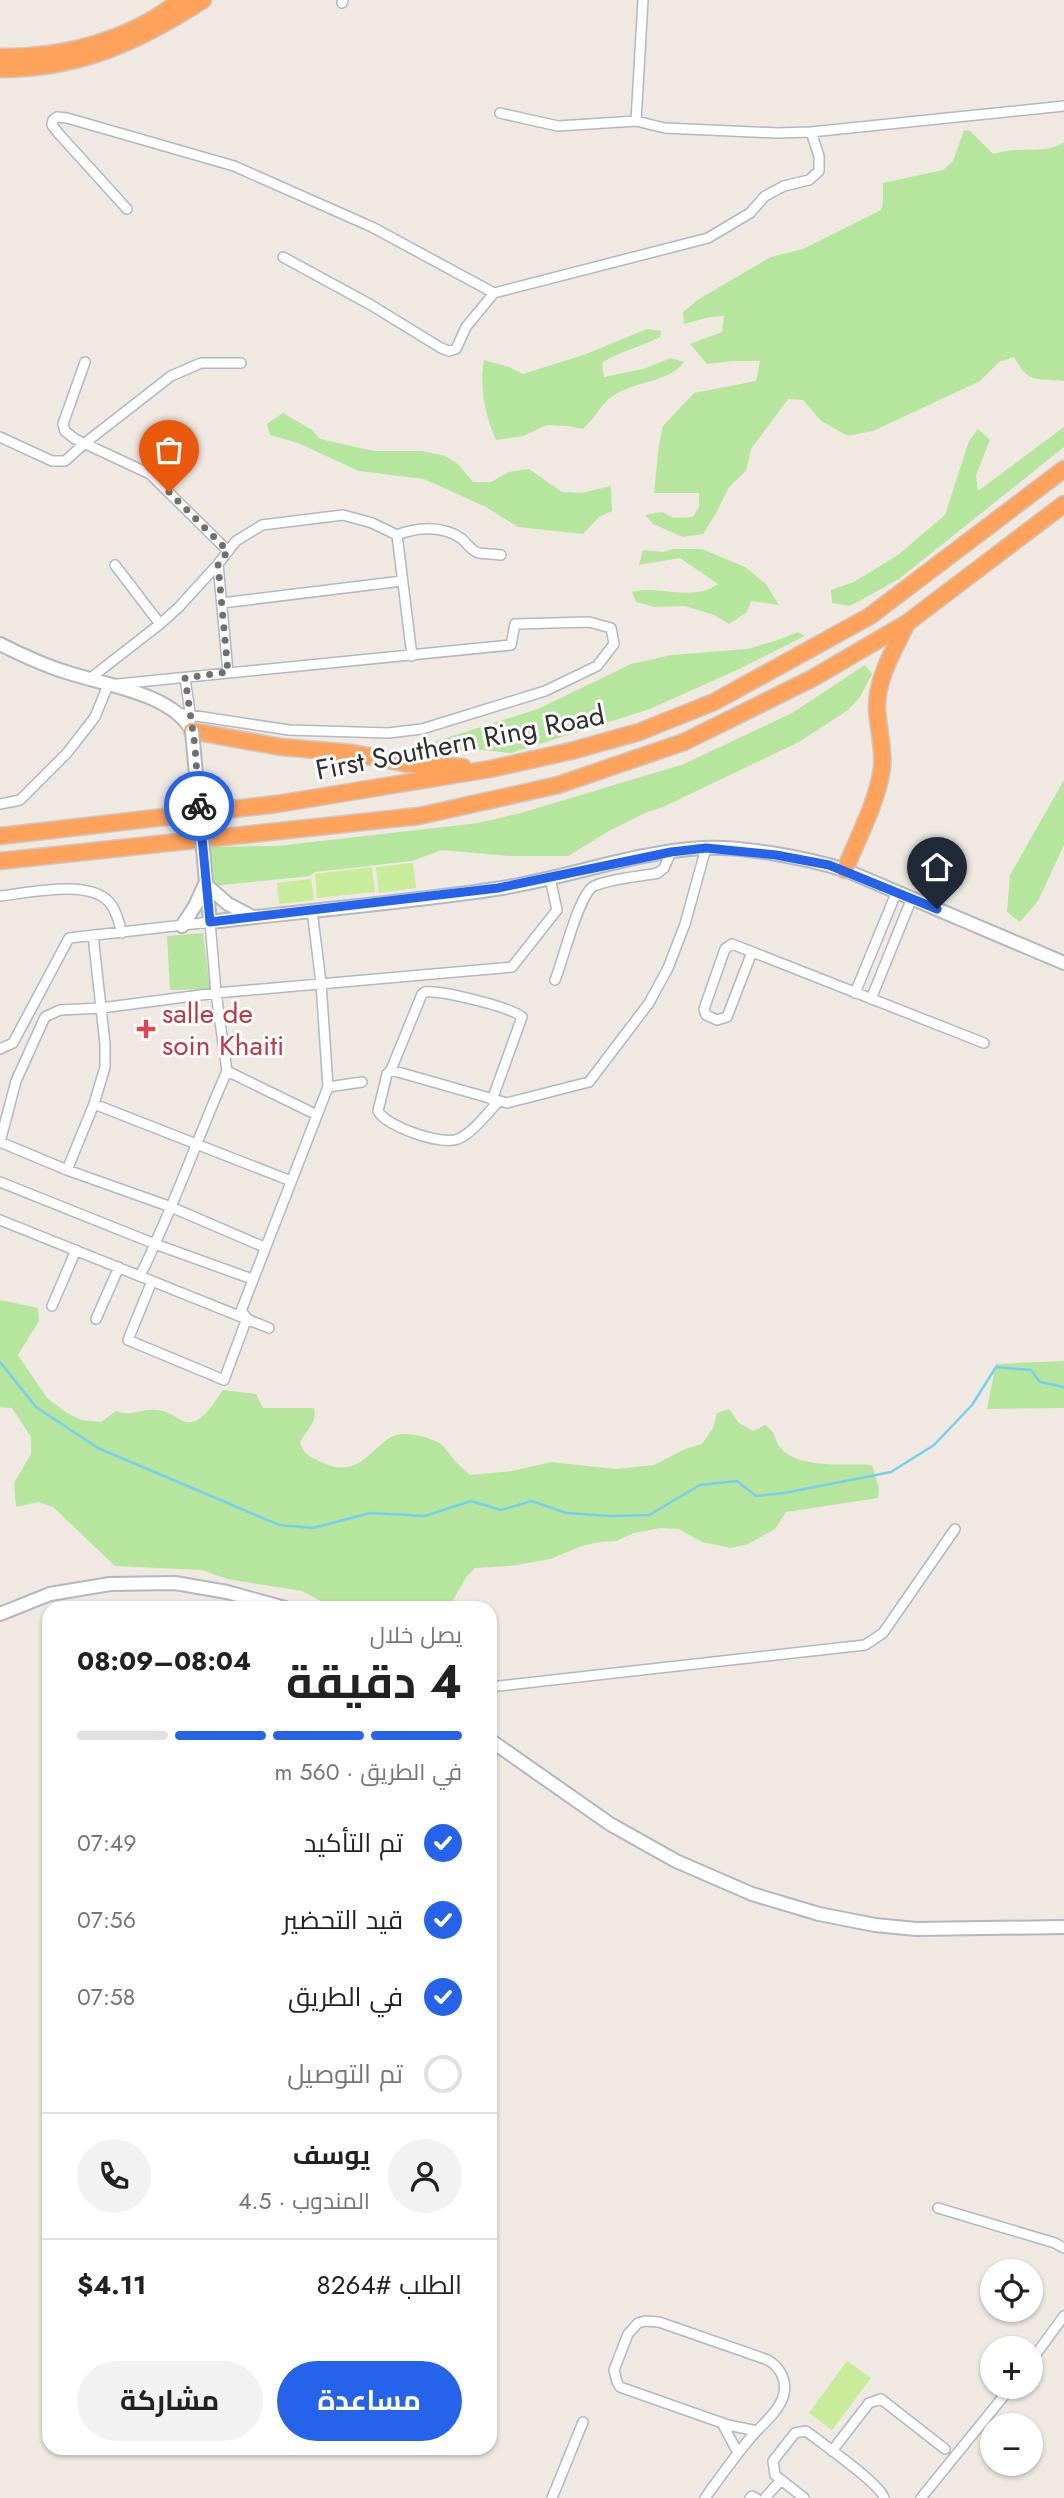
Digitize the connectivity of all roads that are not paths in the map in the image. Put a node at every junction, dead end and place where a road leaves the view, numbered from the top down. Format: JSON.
{"nodes":[{"id":1,"x":181,"y":0,"type":"edge"},
{"id":2,"x":195,"y":0,"type":"edge"},
{"id":3,"x":203,"y":0,"type":"edge"},
{"id":4,"x":643,"y":0,"type":"edge"},
{"id":5,"x":167,"y":23,"type":"junction"},
{"id":6,"x":0,"y":57,"type":"edge"},
{"id":7,"x":0,"y":69,"type":"edge"},
{"id":8,"x":1064,"y":106,"type":"edge"},
{"id":9,"x":500,"y":113,"type":"dead end"},
{"id":10,"x":636,"y":121,"type":"junction"},
{"id":11,"x":811,"y":132,"type":"junction"},
{"id":12,"x":127,"y":209,"type":"dead end"},
{"id":13,"x":283,"y":257,"type":"dead end"},
{"id":14,"x":494,"y":293,"type":"junction"},
{"id":15,"x":85,"y":362,"type":"dead end"},
{"id":16,"x":242,"y":363,"type":"dead end"},
{"id":17,"x":0,"y":437,"type":"edge"},
{"id":18,"x":85,"y":443,"type":"junction"},
{"id":19,"x":1064,"y":469,"type":"edge"},
{"id":20,"x":1064,"y":505,"type":"edge"},
{"id":21,"x":397,"y":535,"type":"junction"},
{"id":22,"x":228,"y":551,"type":"junction"},
{"id":23,"x":501,"y":555,"type":"dead end"},
{"id":24,"x":218,"y":564,"type":"junction"},
{"id":25,"x":115,"y":565,"type":"dead end"},
{"id":26,"x":402,"y":581,"type":"junction"},
{"id":27,"x":222,"y":603,"type":"junction"},
{"id":28,"x":907,"y":623,"type":"junction"},
{"id":29,"x":160,"y":624,"type":"junction"},
{"id":30,"x":0,"y":644,"type":"edge"},
{"id":31,"x":852,"y":655,"type":"junction"},
{"id":32,"x":412,"y":656,"type":"junction"},
{"id":33,"x":228,"y":672,"type":"junction"},
{"id":34,"x":882,"y":677,"type":"junction"},
{"id":35,"x":185,"y":678,"type":"junction"},
{"id":36,"x":88,"y":680,"type":"junction"},
{"id":37,"x":108,"y":685,"type":"junction"},
{"id":38,"x":192,"y":723,"type":"junction"},
{"id":39,"x":490,"y":769,"type":"junction"},
{"id":40,"x":0,"y":804,"type":"edge"},
{"id":41,"x":0,"y":836,"type":"edge"},
{"id":42,"x":706,"y":848,"type":"junction"},
{"id":43,"x":671,"y":852,"type":"junction"},
{"id":44,"x":0,"y":861,"type":"edge"},
{"id":45,"x":845,"y":870,"type":"junction"},
{"id":46,"x":205,"y":877,"type":"junction"},
{"id":47,"x":550,"y":878,"type":"junction"},
{"id":48,"x":897,"y":891,"type":"junction"},
{"id":49,"x":0,"y":896,"type":"edge"},
{"id":50,"x":912,"y":898,"type":"junction"},
{"id":51,"x":312,"y":910,"type":"junction"},
{"id":52,"x":255,"y":917,"type":"junction"},
{"id":53,"x":210,"y":922,"type":"junction"},
{"id":54,"x":182,"y":926,"type":"junction"},
{"id":55,"x":122,"y":933,"type":"junction"},
{"id":56,"x":93,"y":935,"type":"junction"},
{"id":57,"x":752,"y":952,"type":"junction"},
{"id":58,"x":1064,"y":964,"type":"edge"},
{"id":59,"x":555,"y":979,"type":"dead end"},
{"id":60,"x":321,"y":983,"type":"junction"},
{"id":61,"x":216,"y":993,"type":"junction"},
{"id":62,"x":855,"y":993,"type":"junction"},
{"id":63,"x":871,"y":999,"type":"junction"},
{"id":64,"x":101,"y":1009,"type":"junction"},
{"id":65,"x":984,"y":1043,"type":"dead end"},
{"id":66,"x":0,"y":1049,"type":"edge"},
{"id":67,"x":391,"y":1070,"type":"junction"},
{"id":68,"x":227,"y":1071,"type":"junction"},
{"id":69,"x":362,"y":1082,"type":"dead end"},
{"id":70,"x":328,"y":1087,"type":"junction"},
{"id":71,"x":495,"y":1101,"type":"junction"},
{"id":72,"x":94,"y":1104,"type":"junction"},
{"id":73,"x":317,"y":1115,"type":"junction"},
{"id":74,"x":0,"y":1142,"type":"edge"},
{"id":75,"x":195,"y":1142,"type":"junction"},
{"id":76,"x":67,"y":1170,"type":"junction"},
{"id":77,"x":290,"y":1181,"type":"junction"},
{"id":78,"x":0,"y":1182,"type":"edge"},
{"id":79,"x":171,"y":1207,"type":"junction"},
{"id":80,"x":0,"y":1220,"type":"edge"},
{"id":81,"x":155,"y":1244,"type":"junction"},
{"id":82,"x":264,"y":1247,"type":"junction"},
{"id":83,"x":76,"y":1250,"type":"junction"},
{"id":84,"x":119,"y":1267,"type":"junction"},
{"id":85,"x":140,"y":1276,"type":"junction"},
{"id":86,"x":252,"y":1279,"type":"junction"},
{"id":87,"x":152,"y":1280,"type":"junction"},
{"id":88,"x":52,"y":1306,"type":"dead end"},
{"id":89,"x":247,"y":1318,"type":"junction"},
{"id":90,"x":96,"y":1319,"type":"dead end"},
{"id":91,"x":269,"y":1328,"type":"dead end"},
{"id":92,"x":955,"y":1530,"type":"dead end"},
{"id":93,"x":260,"y":1601,"type":"edge"},
{"id":94,"x":0,"y":1614,"type":"edge"},
{"id":95,"x":497,"y":1686,"type":"edge"},
{"id":96,"x":497,"y":1745,"type":"edge"},
{"id":97,"x":1064,"y":1927,"type":"edge"},
{"id":98,"x":938,"y":2208,"type":"dead end"},
{"id":99,"x":1064,"y":2248,"type":"edge"},
{"id":100,"x":1064,"y":2316,"type":"edge"},
{"id":101,"x":1043,"y":2345,"type":"edge"},
{"id":102,"x":1002,"y":2399,"type":"edge"},
{"id":103,"x":583,"y":2422,"type":"dead end"},
{"id":104,"x":722,"y":2423,"type":"junction"},
{"id":105,"x":757,"y":2431,"type":"junction"},
{"id":106,"x":945,"y":2449,"type":"dead end"},
{"id":107,"x":832,"y":2451,"type":"junction"},
{"id":108,"x":738,"y":2453,"type":"junction"},
{"id":109,"x":781,"y":2480,"type":"junction"},
{"id":110,"x":552,"y":2498,"type":"edge"},
{"id":111,"x":705,"y":2498,"type":"edge"},
{"id":112,"x":750,"y":2498,"type":"edge"},
{"id":113,"x":756,"y":2498,"type":"edge"},
{"id":114,"x":765,"y":2498,"type":"edge"},
{"id":115,"x":804,"y":2498,"type":"edge"},
{"id":116,"x":884,"y":2498,"type":"edge"},
{"id":117,"x":921,"y":2498,"type":"edge"}],
"edges":[{"from":1,"to":6,"type":"highway"},
{"from":2,"to":5,"type":"highway"},
{"from":3,"to":5,"type":"highway"},
{"from":4,"to":10,"type":"street"},
{"from":5,"to":7,"type":"highway"},
{"from":8,"to":11,"type":"street"},
{"from":9,"to":10,"type":"street"},
{"from":10,"to":11,"type":"street"},
{"from":11,"to":14,"type":"street"},
{"from":12,"to":14,"type":"street"},
{"from":13,"to":14,"type":"street"},
{"from":15,"to":18,"type":"street"},
{"from":16,"to":18,"type":"street"},
{"from":17,"to":18,"type":"street"},
{"from":18,"to":22,"type":"street"},
{"from":19,"to":39,"type":"highway","name":"First Southern Ring Road"},
{"from":20,"to":28,"type":"highway","name":"First Southern Ring Road"},
{"from":21,"to":22,"type":"street"},
{"from":21,"to":23,"type":"street"},
{"from":21,"to":26,"type":"street"},
{"from":22,"to":24,"type":"street"},
{"from":24,"to":27,"type":"street"},
{"from":24,"to":29,"type":"street"},
{"from":25,"to":29,"type":"street"},
{"from":26,"to":27,"type":"street"},
{"from":26,"to":32,"type":"street"},
{"from":27,"to":33,"type":"street"},
{"from":28,"to":31,"type":"highway","name":"First Southern Ring Road"},
{"from":28,"to":34,"type":"highway"},
{"from":29,"to":36,"type":"street"},
{"from":30,"to":36,"type":"main road"},
{"from":31,"to":34,"type":"highway"},
{"from":31,"to":44,"type":"highway","name":"First Southern Ring Road"},
{"from":32,"to":33,"type":"street"},
{"from":32,"to":38,"type":"street"},
{"from":33,"to":35,"type":"street"},
{"from":34,"to":45,"type":"highway"},
{"from":35,"to":37,"type":"street"},
{"from":35,"to":38,"type":"street"},
{"from":36,"to":37,"type":"main road"},
{"from":37,"to":38,"type":"main road"},
{"from":37,"to":40,"type":"street"},
{"from":38,"to":39,"type":"highway"},
{"from":38,"to":46,"type":"main road","bridge":true},
{"from":39,"to":41,"type":"highway","name":"First Southern Ring Road"},
{"from":42,"to":43,"type":"main road"},
{"from":42,"to":45,"type":"main road"},
{"from":42,"to":71,"type":"street"},
{"from":43,"to":47,"type":"main road"},
{"from":43,"to":59,"type":"street"},
{"from":45,"to":48,"type":"main road"},
{"from":46,"to":52,"type":"main road"},
{"from":46,"to":53,"type":"main road"},
{"from":46,"to":54,"type":"main road"},
{"from":47,"to":51,"type":"main road"},
{"from":47,"to":60,"type":"street"},
{"from":48,"to":50,"type":"main road"},
{"from":48,"to":62,"type":"street"},
{"from":49,"to":55,"type":"street"},
{"from":50,"to":58,"type":"main road"},
{"from":50,"to":63,"type":"street"},
{"from":51,"to":52,"type":"main road"},
{"from":51,"to":60,"type":"street"},
{"from":52,"to":53,"type":"main road"},
{"from":53,"to":54,"type":"street"},
{"from":53,"to":61,"type":"street"},
{"from":54,"to":55,"type":"street"},
{"from":55,"to":56,"type":"street"},
{"from":56,"to":64,"type":"street"},
{"from":56,"to":66,"type":"street"},
{"from":57,"to":57,"type":"street"},
{"from":57,"to":62,"type":"street"},
{"from":60,"to":61,"type":"street"},
{"from":60,"to":70,"type":"street"},
{"from":61,"to":64,"type":"street"},
{"from":61,"to":68,"type":"street"},
{"from":62,"to":63,"type":"street"},
{"from":63,"to":65,"type":"street"},
{"from":64,"to":72,"type":"street"},
{"from":64,"to":74,"type":"street"},
{"from":67,"to":71,"type":"street"},
{"from":67,"to":71,"type":"street"},
{"from":67,"to":71,"type":"street"},
{"from":68,"to":73,"type":"street"},
{"from":68,"to":75,"type":"street"},
{"from":69,"to":70,"type":"street"},
{"from":70,"to":73,"type":"street"},
{"from":72,"to":75,"type":"street"},
{"from":72,"to":76,"type":"street"},
{"from":73,"to":77,"type":"street"},
{"from":74,"to":76,"type":"street"},
{"from":75,"to":77,"type":"street"},
{"from":75,"to":79,"type":"street"},
{"from":76,"to":79,"type":"street"},
{"from":77,"to":82,"type":"street"},
{"from":78,"to":81,"type":"street"},
{"from":79,"to":81,"type":"street"},
{"from":79,"to":82,"type":"street"},
{"from":80,"to":83,"type":"street"},
{"from":81,"to":85,"type":"street"},
{"from":81,"to":86,"type":"street"},
{"from":82,"to":86,"type":"street"},
{"from":83,"to":84,"type":"street"},
{"from":83,"to":88,"type":"street"},
{"from":84,"to":85,"type":"street"},
{"from":84,"to":90,"type":"street"},
{"from":85,"to":87,"type":"street"},
{"from":86,"to":89,"type":"street"},
{"from":87,"to":89,"type":"street"},
{"from":87,"to":89,"type":"street"},
{"from":89,"to":91,"type":"street"},
{"from":92,"to":95,"type":"street"},
{"from":93,"to":94,"type":"main road"},
{"from":96,"to":97,"type":"main road"},
{"from":98,"to":99,"type":"street"},
{"from":100,"to":101,"type":"street"},
{"from":102,"to":117,"type":"street"},
{"from":103,"to":110,"type":"street"},
{"from":104,"to":105,"type":"street"},
{"from":104,"to":105,"type":"street"},
{"from":104,"to":108,"type":"street"},
{"from":105,"to":108,"type":"street"},
{"from":106,"to":107,"type":"street"},
{"from":107,"to":109,"type":"street"},
{"from":107,"to":116,"type":"street"},
{"from":108,"to":111,"type":"street"},
{"from":109,"to":114,"type":"street"},
{"from":109,"to":115,"type":"street"},
{"from":112,"to":113,"type":"street"}]}
